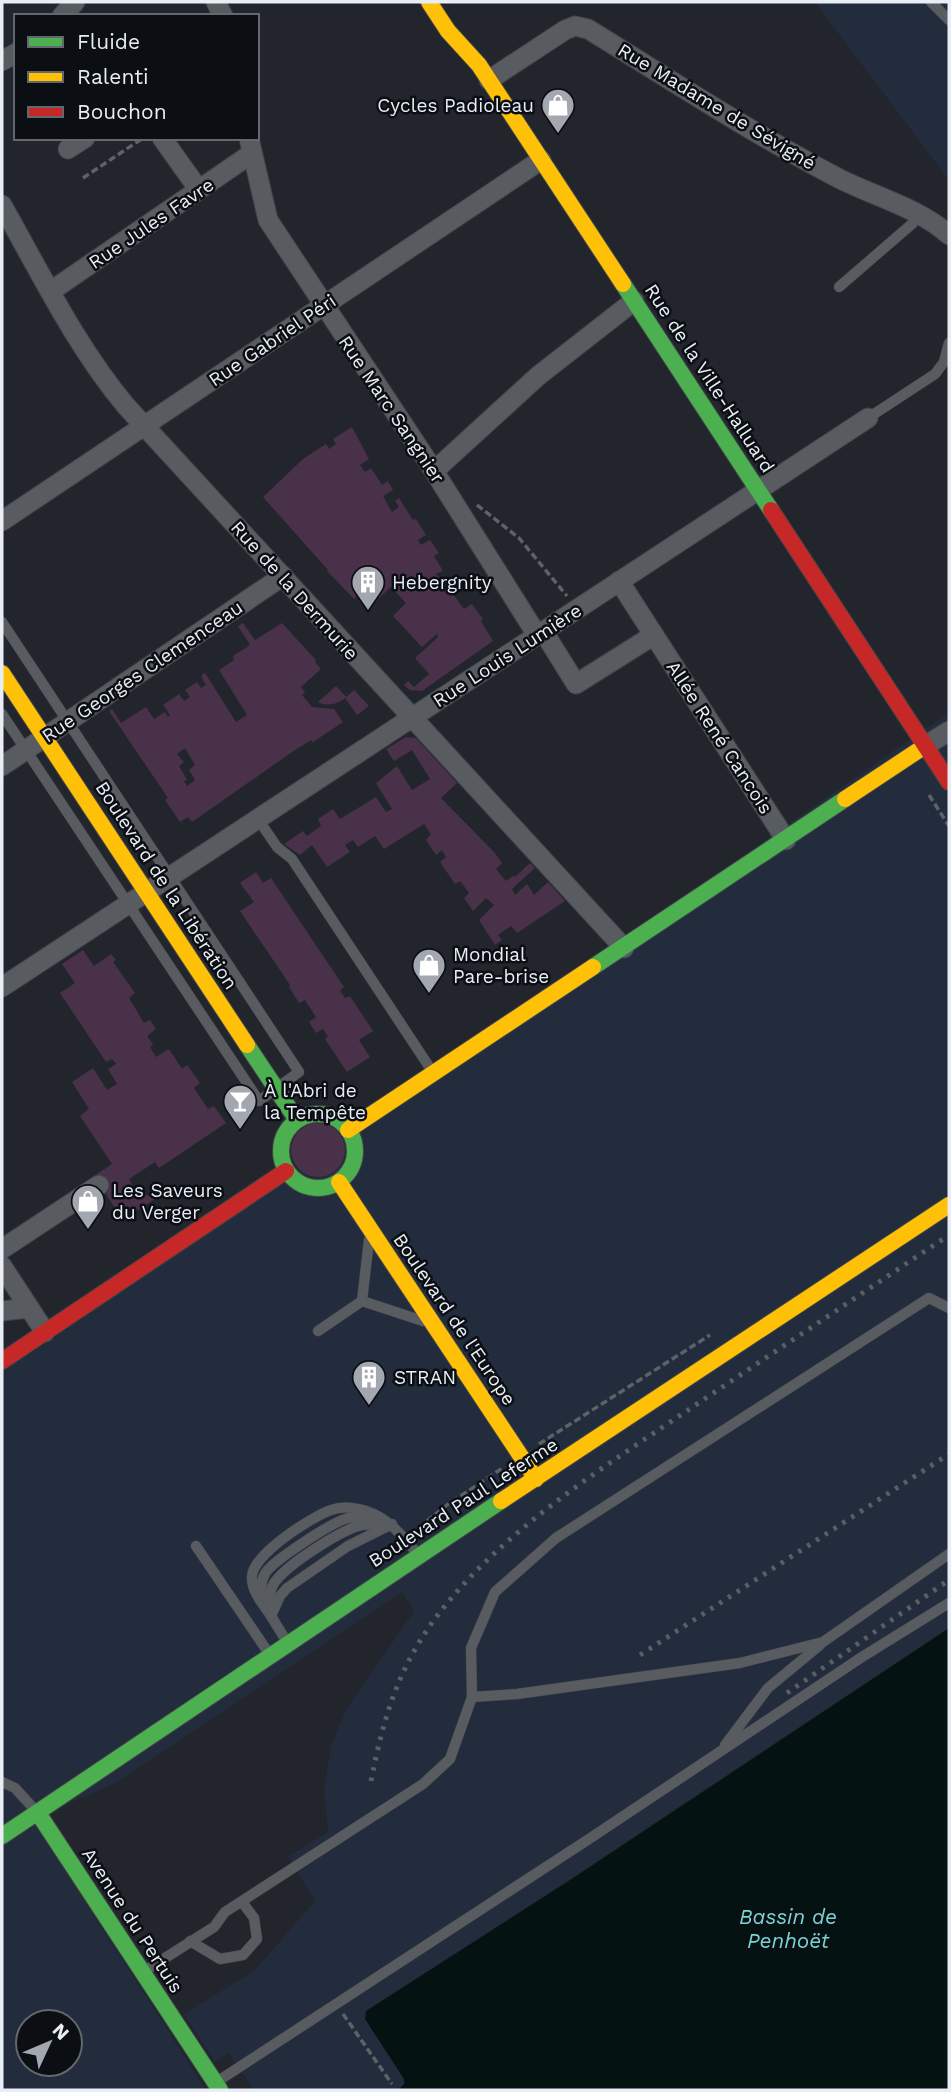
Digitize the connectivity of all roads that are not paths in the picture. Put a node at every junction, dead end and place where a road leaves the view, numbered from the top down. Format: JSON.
{"nodes":[{"id":1,"x":429,"y":2,"type":"edge"},
{"id":2,"x":931,"y":2,"type":"edge"},
{"id":3,"x":447,"y":6,"type":"edge"},
{"id":4,"x":949,"y":20,"type":"edge"},
{"id":5,"x":484,"y":73,"type":"junction"},
{"id":6,"x":163,"y":140,"type":"edge"},
{"id":7,"x":250,"y":146,"type":"edge"},
{"id":8,"x":541,"y":160,"type":"junction"},
{"id":9,"x":199,"y":190,"type":"junction"},
{"id":10,"x":2,"y":205,"type":"edge"},
{"id":11,"x":916,"y":214,"type":"junction"},
{"id":12,"x":949,"y":235,"type":"edge"},
{"id":13,"x":839,"y":287,"type":"dead end"},
{"id":14,"x":51,"y":291,"type":"junction"},
{"id":15,"x":634,"y":301,"type":"junction"},
{"id":16,"x":323,"y":306,"type":"junction"},
{"id":17,"x":949,"y":344,"type":"edge"},
{"id":18,"x":868,"y":418,"type":"joint"},
{"id":19,"x":145,"y":425,"type":"junction"},
{"id":20,"x":434,"y":471,"type":"junction"},
{"id":21,"x":758,"y":490,"type":"junction"},
{"id":22,"x":2,"y":521,"type":"edge"},
{"id":23,"x":283,"y":576,"type":"junction"},
{"id":24,"x":619,"y":581,"type":"junction"},
{"id":25,"x":2,"y":622,"type":"edge"},
{"id":26,"x":540,"y":633,"type":"junction"},
{"id":27,"x":654,"y":635,"type":"junction"},
{"id":28,"x":2,"y":673,"type":"edge"},
{"id":29,"x":2,"y":714,"type":"edge"},
{"id":30,"x":412,"y":717,"type":"junction"},
{"id":31,"x":67,"y":722,"type":"junction"},
{"id":32,"x":949,"y":731,"type":"edge"},
{"id":33,"x":44,"y":738,"type":"junction"},
{"id":34,"x":925,"y":746,"type":"junction"},
{"id":35,"x":26,"y":750,"type":"junction"},
{"id":36,"x":2,"y":766,"type":"edge"},
{"id":37,"x":949,"y":782,"type":"edge"},
{"id":38,"x":258,"y":819,"type":"junction"},
{"id":39,"x":786,"y":840,"type":"junction"},
{"id":40,"x":170,"y":877,"type":"junction"},
{"id":41,"x":146,"y":892,"type":"junction"},
{"id":42,"x":128,"y":904,"type":"junction"},
{"id":43,"x":624,"y":948,"type":"junction"},
{"id":44,"x":2,"y":987,"type":"edge"},
{"id":45,"x":434,"y":1073,"type":"junction"},
{"id":46,"x":276,"y":1089,"type":"junction"},
{"id":47,"x":297,"y":1120,"type":"junction"},
{"id":48,"x":348,"y":1130,"type":"junction"},
{"id":49,"x":286,"y":1171,"type":"junction"},
{"id":50,"x":339,"y":1182,"type":"junction"},
{"id":51,"x":99,"y":1185,"type":"dead end"},
{"id":52,"x":949,"y":1205,"type":"edge"},
{"id":53,"x":370,"y":1229,"type":"junction"},
{"id":54,"x":2,"y":1249,"type":"edge"},
{"id":55,"x":2,"y":1266,"type":"edge"},
{"id":56,"x":362,"y":1301,"type":"junction"},
{"id":57,"x":29,"y":1308,"type":"junction"},
{"id":58,"x":949,"y":1308,"type":"edge"},
{"id":59,"x":2,"y":1311,"type":"edge"},
{"id":60,"x":434,"y":1325,"type":"junction"},
{"id":61,"x":318,"y":1331,"type":"dead end"},
{"id":62,"x":45,"y":1332,"type":"junction"},
{"id":63,"x":2,"y":1361,"type":"edge"},
{"id":64,"x":536,"y":1479,"type":"junction"},
{"id":65,"x":392,"y":1524,"type":"junction"},
{"id":66,"x":196,"y":1546,"type":"dead end"},
{"id":67,"x":949,"y":1554,"type":"edge"},
{"id":68,"x":419,"y":1556,"type":"junction"},
{"id":69,"x":949,"y":1603,"type":"edge"},
{"id":70,"x":271,"y":1616,"type":"junction"},
{"id":71,"x":823,"y":1642,"type":"junction"},
{"id":72,"x":288,"y":1644,"type":"junction"},
{"id":73,"x":270,"y":1656,"type":"junction"},
{"id":74,"x":472,"y":1697,"type":"junction"},
{"id":75,"x":719,"y":1752,"type":"junction"},
{"id":76,"x":2,"y":1782,"type":"edge"},
{"id":77,"x":38,"y":1813,"type":"junction"},
{"id":78,"x":2,"y":1836,"type":"edge"},
{"id":79,"x":242,"y":1902,"type":"junction"},
{"id":80,"x":190,"y":1941,"type":"junction"},
{"id":81,"x":143,"y":1972,"type":"junction"},
{"id":82,"x":217,"y":2086,"type":"edge"}],
"edges":[{"from":1,"to":5,"type":"main road","name":"Rue de la Ville-Halluard"},
{"from":2,"to":4,"type":"lane"},
{"from":3,"to":5,"type":"main road"},
{"from":5,"to":8,"type":"main road","name":"Rue de la Ville-Halluard"},
{"from":5,"to":11,"type":"street","name":"Rue Madame de Sévigné"},
{"from":6,"to":9,"type":"street"},
{"from":7,"to":9,"type":"street","name":"Rue Jules Favre"},
{"from":7,"to":16,"type":"street","name":"Rue Marc Sangnier"},
{"from":8,"to":15,"type":"main road","name":"Rue de la Ville-Halluard"},
{"from":8,"to":16,"type":"street","name":"Rue Gabriel Péri"},
{"from":9,"to":14,"type":"street","name":"Rue Jules Favre"},
{"from":10,"to":14,"type":"street","name":"Rue de la Dermurie"},
{"from":11,"to":12,"type":"street","name":"Rue Madame de Sévigné"},
{"from":11,"to":13,"type":"lane"},
{"from":14,"to":19,"type":"street","name":"Rue de la Dermurie"},
{"from":15,"to":20,"type":"street"},
{"from":15,"to":21,"type":"main road","name":"Rue de la Ville-Halluard"},
{"from":16,"to":19,"type":"street","name":"Rue Gabriel Péri"},
{"from":16,"to":20,"type":"street","name":"Rue Marc Sangnier"},
{"from":17,"to":18,"type":"lane"},
{"from":18,"to":21,"type":"street","name":"Rue Louis Lumière"},
{"from":19,"to":22,"type":"street","name":"Rue Gabriel Péri"},
{"from":19,"to":23,"type":"street","name":"Rue de la Dermurie"},
{"from":20,"to":26,"type":"street","name":"Rue Marc Sangnier"},
{"from":21,"to":24,"type":"street","name":"Rue Louis Lumière"},
{"from":21,"to":34,"type":"main road","name":"Rue de la Ville-Halluard"},
{"from":23,"to":30,"type":"street","name":"Rue de la Dermurie"},
{"from":23,"to":31,"type":"street","name":"Rue Georges Clemenceau"},
{"from":24,"to":26,"type":"street","name":"Rue Louis Lumière"},
{"from":24,"to":27,"type":"street","name":"Allée René Cancois"},
{"from":25,"to":31,"type":"lane"},
{"from":26,"to":27,"type":"street","name":"Rue Marc Sangnier"},
{"from":26,"to":30,"type":"street","name":"Rue Louis Lumière"},
{"from":27,"to":39,"type":"street","name":"Allée René Cancois"},
{"from":28,"to":33,"type":"main road","name":"Boulevard de la Libération"},
{"from":29,"to":35,"type":"lane"},
{"from":30,"to":38,"type":"street","name":"Rue Louis Lumière"},
{"from":30,"to":43,"type":"street","name":"Rue de la Dermurie"},
{"from":31,"to":33,"type":"street","name":"Rue Georges Clemenceau"},
{"from":31,"to":40,"type":"lane"},
{"from":32,"to":34,"type":"street"},
{"from":33,"to":35,"type":"street","name":"Rue Georges Clemenceau"},
{"from":33,"to":41,"type":"main road","name":"Boulevard de la Libération"},
{"from":34,"to":37,"type":"main road","name":"Rue de la Ville-Halluard"},
{"from":34,"to":39,"type":"main road"},
{"from":35,"to":36,"type":"street","name":"Rue Georges Clemenceau"},
{"from":35,"to":42,"type":"lane"},
{"from":38,"to":40,"type":"street","name":"Rue Louis Lumière"},
{"from":38,"to":45,"type":"lane"},
{"from":39,"to":43,"type":"main road"},
{"from":40,"to":41,"type":"street","name":"Rue Louis Lumière"},
{"from":40,"to":46,"type":"lane"},
{"from":41,"to":42,"type":"street","name":"Rue Louis Lumière"},
{"from":41,"to":46,"type":"main road","name":"Boulevard de la Libération"},
{"from":42,"to":44,"type":"street","name":"Rue Louis Lumière"},
{"from":42,"to":46,"type":"lane"},
{"from":43,"to":45,"type":"main road"},
{"from":45,"to":48,"type":"main road"},
{"from":46,"to":47,"type":"main road","name":"Boulevard de la Libération"},
{"from":47,"to":48,"type":"main road"},
{"from":47,"to":49,"type":"main road"},
{"from":48,"to":50,"type":"main road"},
{"from":49,"to":50,"type":"main road"},
{"from":49,"to":62,"type":"main road"},
{"from":50,"to":53,"type":"main road","name":"Boulevard de l'Europe"},
{"from":51,"to":54,"type":"street"},
{"from":52,"to":64,"type":"main road","name":"Boulevard Paul Leferme"},
{"from":53,"to":56,"type":"lane"},
{"from":53,"to":60,"type":"main road","name":"Boulevard de l'Europe"},
{"from":55,"to":57,"type":"street"},
{"from":56,"to":60,"type":"lane"},
{"from":56,"to":61,"type":"lane"},
{"from":57,"to":59,"type":"street"},
{"from":57,"to":62,"type":"street"},
{"from":58,"to":74,"type":"lane"},
{"from":60,"to":64,"type":"main road","name":"Boulevard de l'Europe"},
{"from":62,"to":63,"type":"main road"},
{"from":64,"to":68,"type":"main road","name":"Boulevard Paul Leferme"},
{"from":65,"to":68,"type":"lane"},
{"from":65,"to":70,"type":"lane"},
{"from":65,"to":70,"type":"lane"},
{"from":65,"to":70,"type":"lane"},
{"from":66,"to":73,"type":"lane"},
{"from":67,"to":71,"type":"lane"},
{"from":68,"to":72,"type":"main road","name":"Boulevard Paul Leferme"},
{"from":69,"to":75,"type":"lane"},
{"from":70,"to":72,"type":"lane"},
{"from":71,"to":74,"type":"lane"},
{"from":71,"to":75,"type":"lane"},
{"from":72,"to":73,"type":"main road","name":"Boulevard Paul Leferme"},
{"from":73,"to":77,"type":"main road","name":"Boulevard Paul Leferme"},
{"from":74,"to":79,"type":"lane"},
{"from":75,"to":82,"type":"lane"},
{"from":76,"to":77,"type":"lane","name":"Avenue du Pertuis"},
{"from":77,"to":78,"type":"main road","name":"Boulevard Paul Leferme"},
{"from":77,"to":81,"type":"main road","name":"Avenue du Pertuis"},
{"from":79,"to":80,"type":"lane"},
{"from":79,"to":80,"type":"lane"},
{"from":80,"to":81,"type":"lane"},
{"from":81,"to":82,"type":"main road","name":"Avenue du Pertuis"}]}
